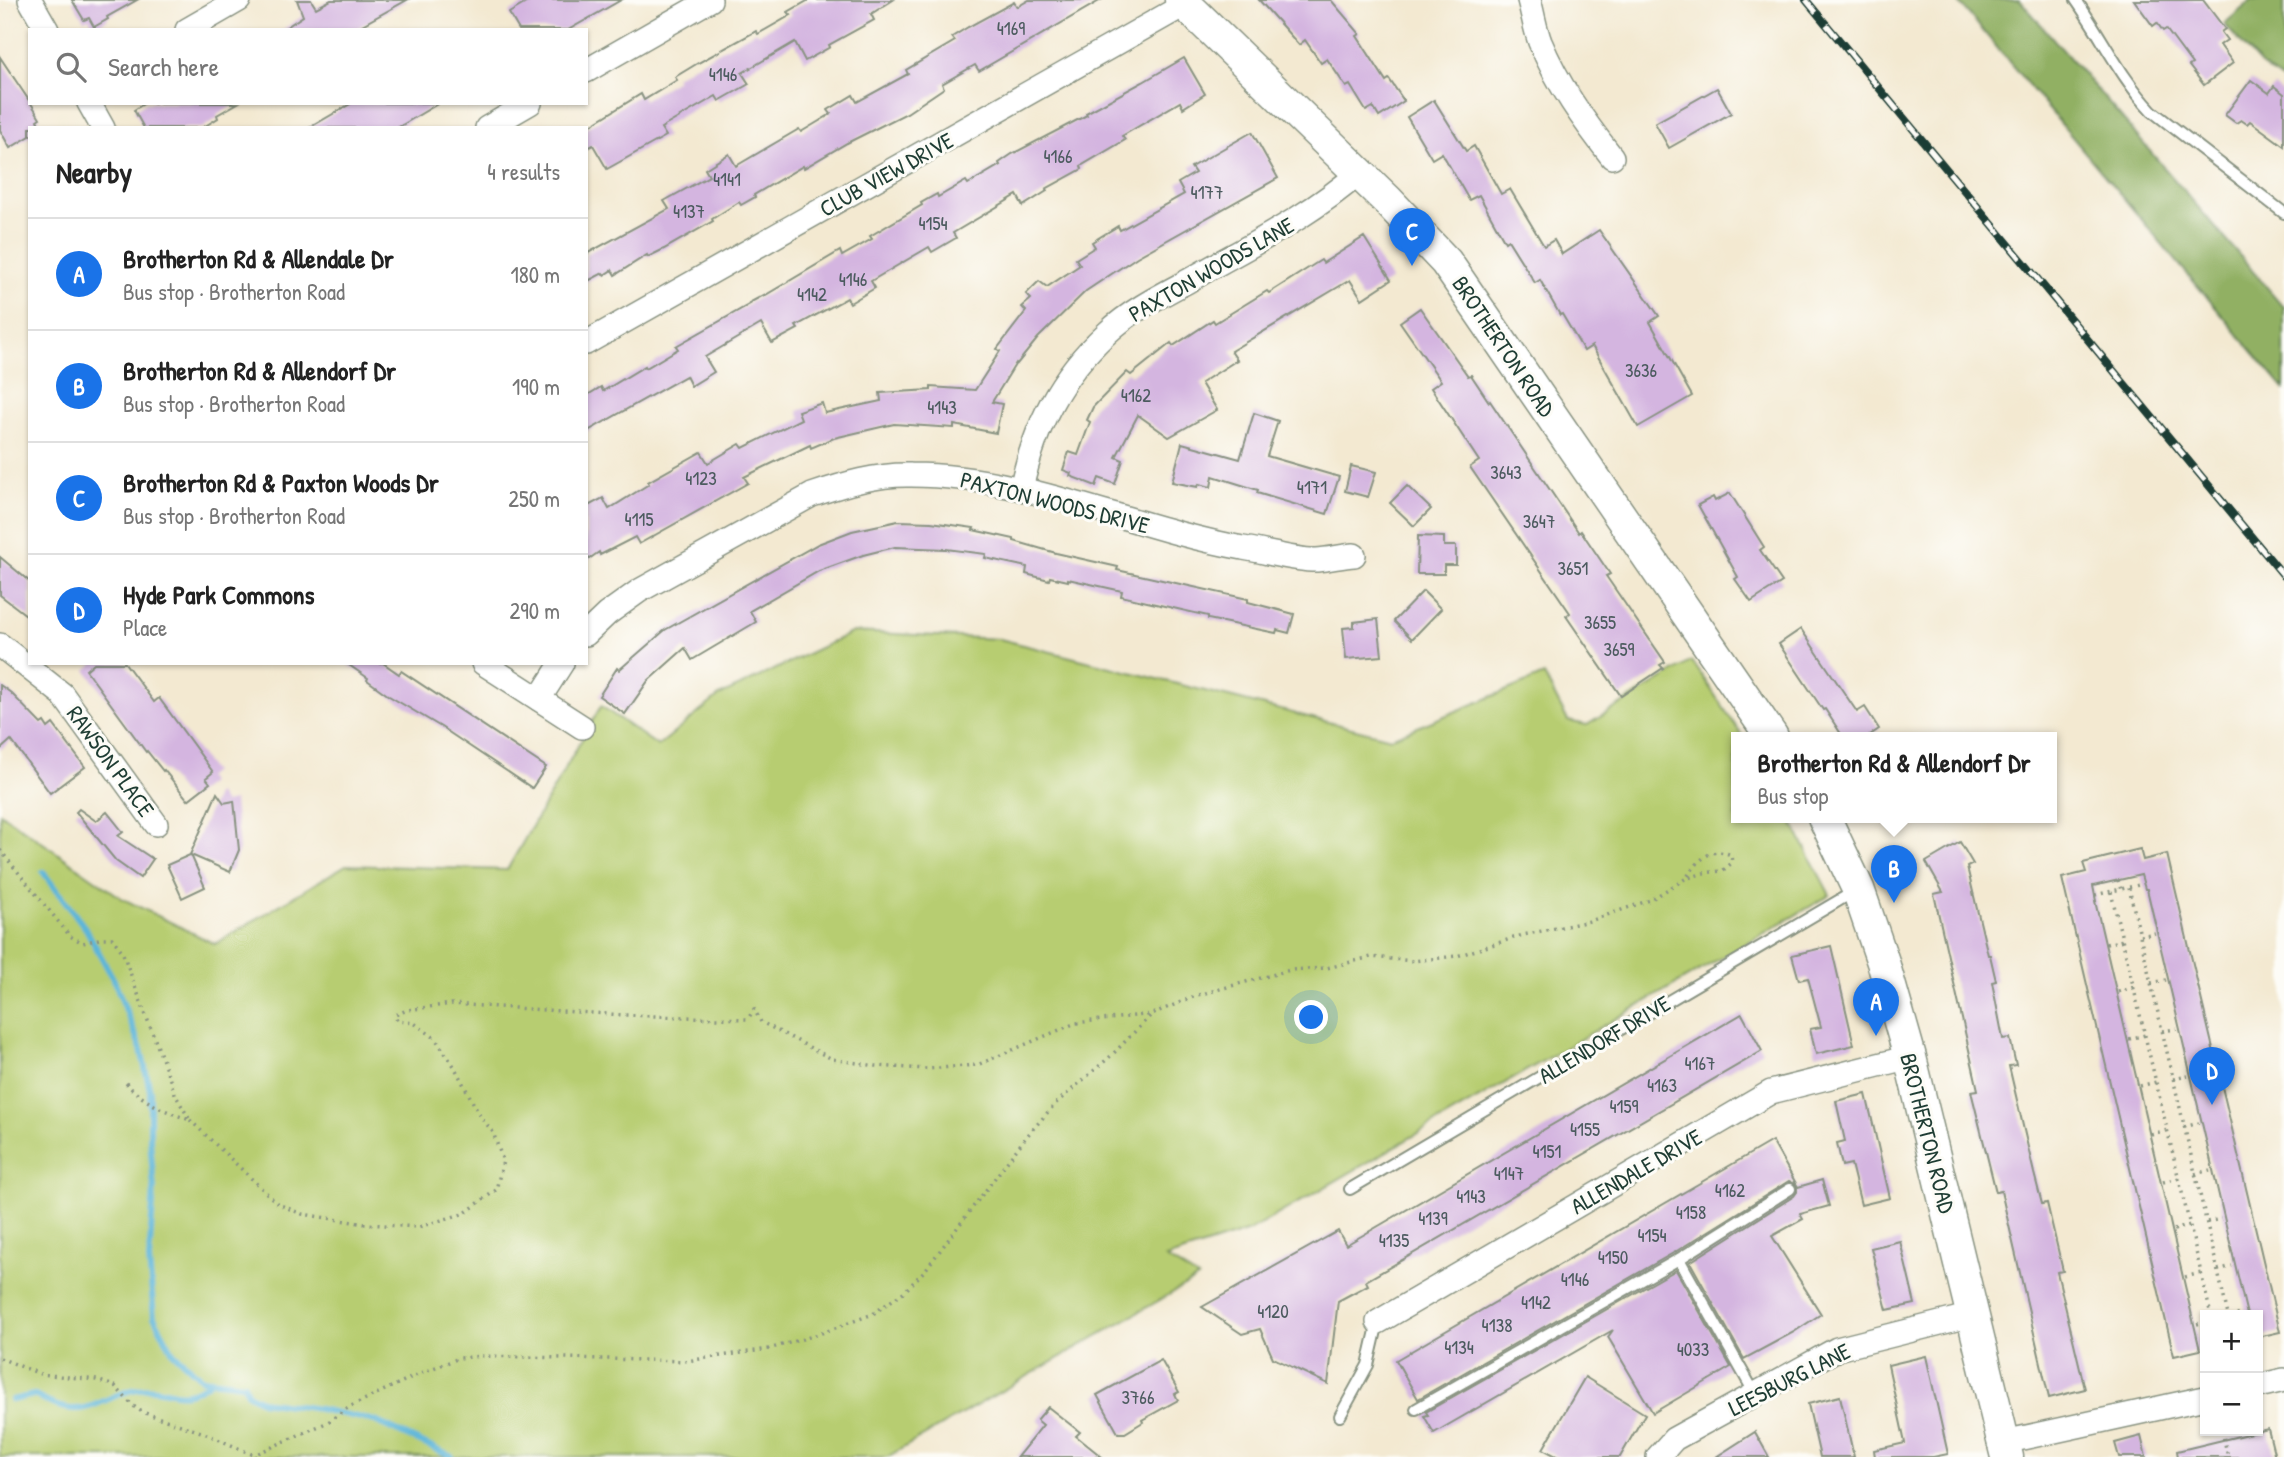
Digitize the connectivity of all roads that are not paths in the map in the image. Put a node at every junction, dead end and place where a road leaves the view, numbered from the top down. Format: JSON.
{"nodes":[{"id":1,"x":30,"y":0,"type":"edge"},
{"id":2,"x":239,"y":0,"type":"edge"},
{"id":3,"x":710,"y":0,"type":"edge"},
{"id":4,"x":1529,"y":0,"type":"edge"},
{"id":5,"x":2076,"y":0,"type":"edge"},
{"id":6,"x":1183,"y":2,"type":"edge"},
{"id":7,"x":46,"y":28,"type":"edge"},
{"id":8,"x":190,"y":28,"type":"edge"},
{"id":9,"x":588,"y":70,"type":"edge"},
{"id":10,"x":90,"y":105,"type":"edge"},
{"id":11,"x":527,"y":105,"type":"edge"},
{"id":12,"x":102,"y":126,"type":"edge"},
{"id":13,"x":490,"y":126,"type":"edge"},
{"id":14,"x":1612,"y":157,"type":"dead end"},
{"id":15,"x":1359,"y":173,"type":"junction"},
{"id":16,"x":2284,"y":213,"type":"edge"},
{"id":17,"x":588,"y":342,"type":"edge"},
{"id":18,"x":1021,"y":489,"type":"junction"},
{"id":19,"x":1354,"y":555,"type":"dead end"},
{"id":20,"x":588,"y":633,"type":"edge"},
{"id":21,"x":0,"y":645,"type":"edge"},
{"id":22,"x":486,"y":665,"type":"edge"},
{"id":23,"x":561,"y":665,"type":"edge"},
{"id":24,"x":539,"y":699,"type":"junction"},
{"id":25,"x":583,"y":727,"type":"dead end"},
{"id":26,"x":1769,"y":732,"type":"edge"},
{"id":27,"x":1827,"y":823,"type":"edge"},
{"id":28,"x":156,"y":824,"type":"dead end"},
{"id":29,"x":1858,"y":889,"type":"junction"},
{"id":30,"x":1910,"y":1057,"type":"junction"},
{"id":31,"x":1350,"y":1188,"type":"dead end"},
{"id":32,"x":1790,"y":1189,"type":"dead end"},
{"id":33,"x":1679,"y":1259,"type":"junction"},
{"id":34,"x":1972,"y":1315,"type":"junction"},
{"id":35,"x":1378,"y":1322,"type":"joint"},
{"id":36,"x":2284,"y":1380,"type":"edge"},
{"id":37,"x":2263,"y":1385,"type":"edge"},
{"id":38,"x":1755,"y":1394,"type":"junction"},
{"id":39,"x":2200,"y":1399,"type":"edge"},
{"id":40,"x":1416,"y":1409,"type":"dead end"},
{"id":41,"x":1340,"y":1416,"type":"dead end"},
{"id":42,"x":2006,"y":1449,"type":"edge"},
{"id":43,"x":1658,"y":1457,"type":"edge"}],
"edges":[{"from":1,"to":7,"type":"street"},
{"from":2,"to":8,"type":"street"},
{"from":3,"to":9,"type":"street"},
{"from":4,"to":14,"type":"street"},
{"from":5,"to":16,"type":"lane"},
{"from":6,"to":15,"type":"street","name":"BROTHERTON ROAD"},
{"from":6,"to":17,"type":"street","name":"CLUB VIEW DRIVE"},
{"from":10,"to":12,"type":"street"},
{"from":11,"to":13,"type":"street"},
{"from":15,"to":18,"type":"street","name":"PAXTON WOODS LANE"},
{"from":15,"to":26,"type":"street","name":"BROTHERTON ROAD"},
{"from":18,"to":19,"type":"street","name":"PAXTON WOODS DRIVE"},
{"from":18,"to":20,"type":"street","name":"PAXTON WOODS DRIVE"},
{"from":21,"to":28,"type":"street","name":"RAWSON PLACE"},
{"from":22,"to":24,"type":"street"},
{"from":23,"to":24,"type":"street"},
{"from":24,"to":25,"type":"street"},
{"from":27,"to":29,"type":"street","name":"BROTHERTON ROAD"},
{"from":29,"to":30,"type":"street","name":"BROTHERTON ROAD"},
{"from":29,"to":31,"type":"lane","name":"ALLENDORF DRIVE"},
{"from":30,"to":34,"type":"street","name":"BROTHERTON ROAD"},
{"from":30,"to":35,"type":"street","name":"ALLENDALE DRIVE"},
{"from":32,"to":33,"type":"lane"},
{"from":33,"to":38,"type":"lane"},
{"from":33,"to":40,"type":"lane"},
{"from":34,"to":38,"type":"street","name":"LEESBURG LANE"},
{"from":34,"to":42,"type":"street","name":"BROTHERTON ROAD"},
{"from":35,"to":41,"type":"lane"},
{"from":36,"to":37,"type":"street"},
{"from":38,"to":43,"type":"street","name":"LEESBURG LANE"},
{"from":39,"to":42,"type":"street"}]}
